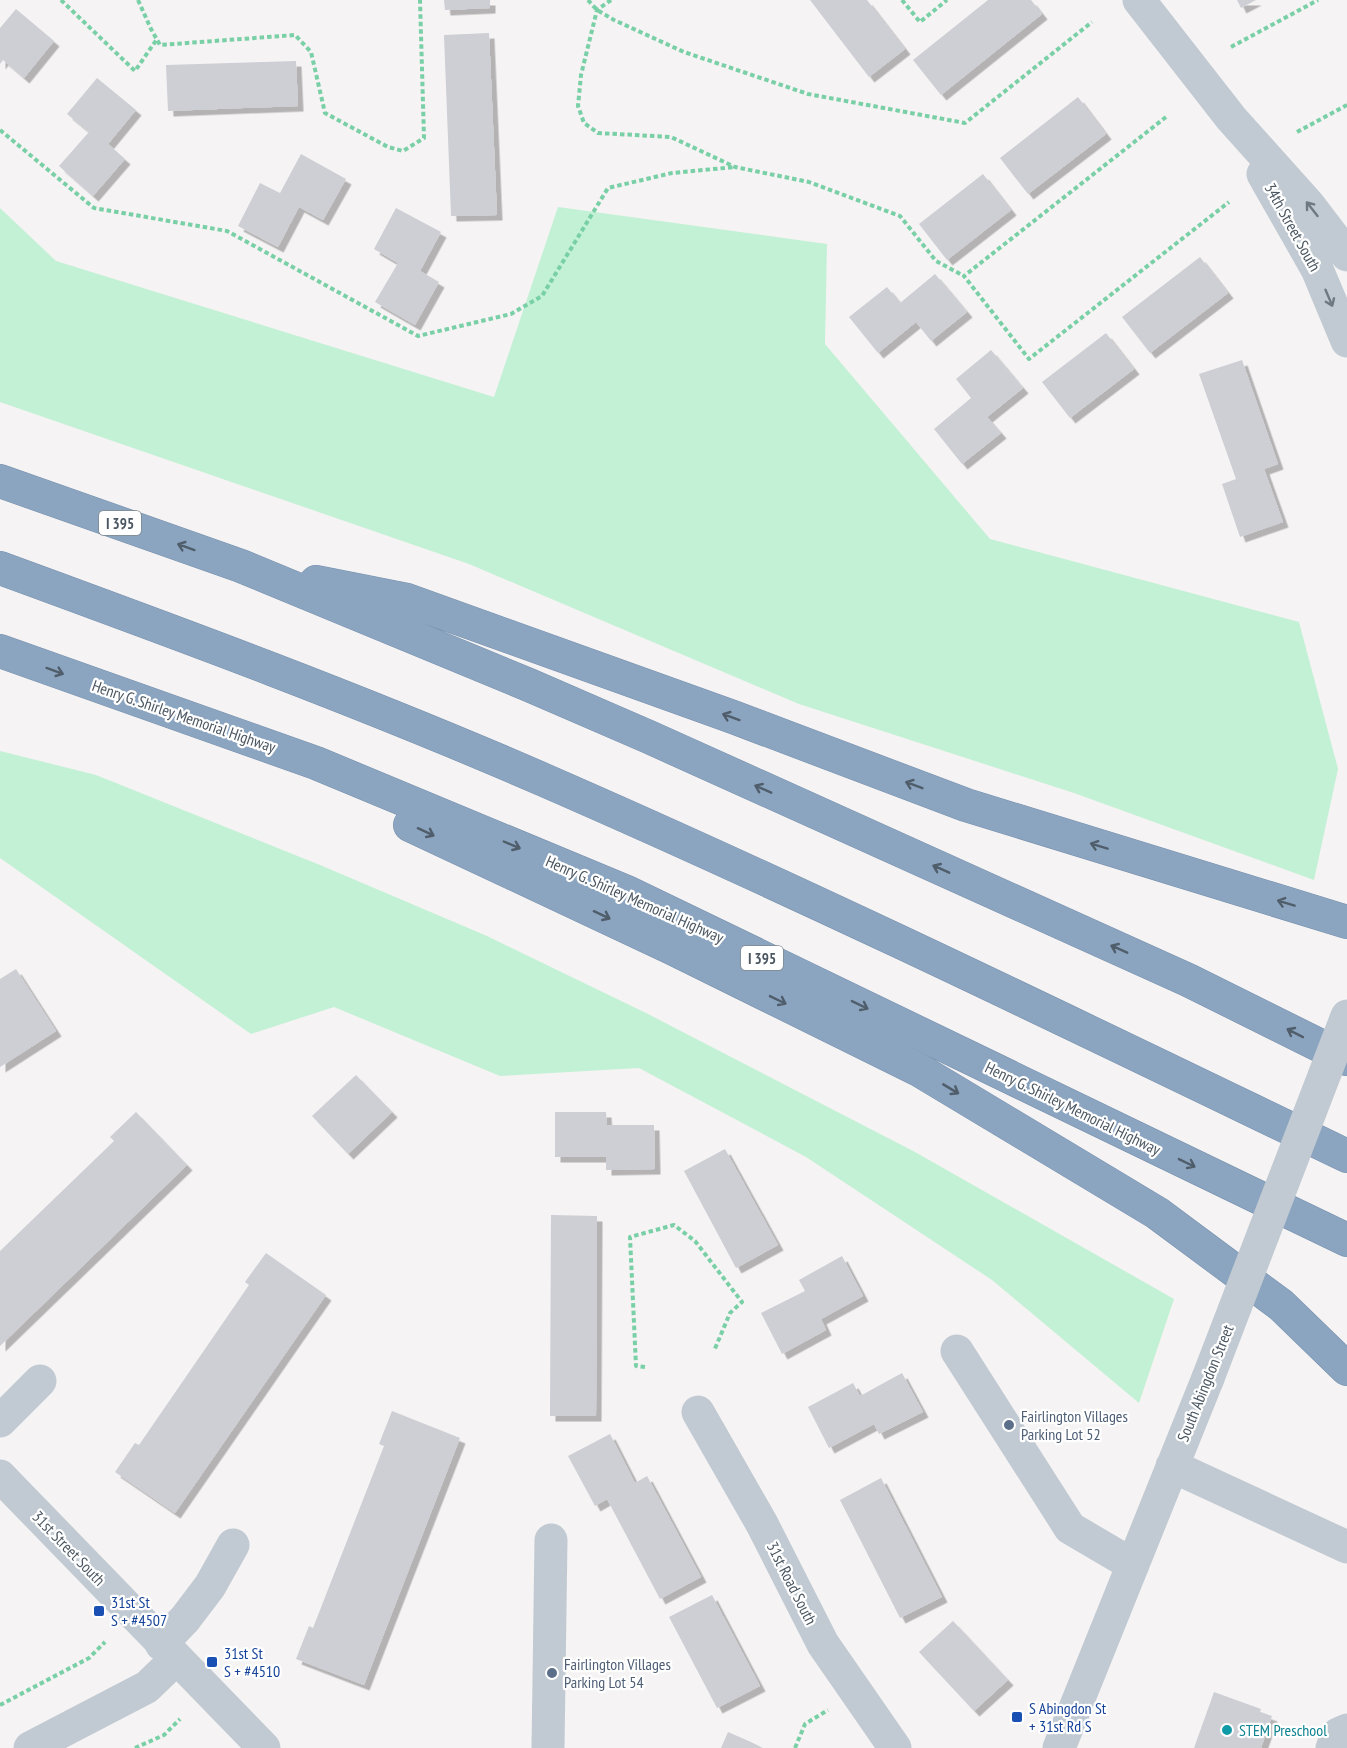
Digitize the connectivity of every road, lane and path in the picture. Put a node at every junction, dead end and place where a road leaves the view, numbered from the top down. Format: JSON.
{"nodes":[{"id":1,"x":61,"y":0,"type":"edge"},
{"id":2,"x":138,"y":0,"type":"edge"},
{"id":3,"x":420,"y":0,"type":"edge"},
{"id":4,"x":588,"y":0,"type":"edge"},
{"id":5,"x":611,"y":0,"type":"edge"},
{"id":6,"x":902,"y":0,"type":"edge"},
{"id":7,"x":947,"y":0,"type":"edge"},
{"id":8,"x":1139,"y":0,"type":"edge"},
{"id":9,"x":1318,"y":0,"type":"edge"},
{"id":10,"x":597,"y":10,"type":"junction"},
{"id":11,"x":1092,"y":22,"type":"dead end"},
{"id":12,"x":157,"y":39,"type":"junction"},
{"id":13,"x":1231,"y":47,"type":"dead end"},
{"id":14,"x":1347,"y":105,"type":"edge"},
{"id":15,"x":1166,"y":117,"type":"dead end"},
{"id":16,"x":1231,"y":118,"type":"junction"},
{"id":17,"x":0,"y":130,"type":"edge"},
{"id":18,"x":1297,"y":132,"type":"dead end"},
{"id":19,"x":735,"y":167,"type":"junction"},
{"id":20,"x":1229,"y":202,"type":"dead end"},
{"id":21,"x":1347,"y":255,"type":"edge"},
{"id":22,"x":1313,"y":261,"type":"junction"},
{"id":23,"x":964,"y":276,"type":"junction"},
{"id":24,"x":1347,"y":341,"type":"edge"},
{"id":25,"x":0,"y":480,"type":"edge"},
{"id":26,"x":241,"y":566,"type":"junction"},
{"id":27,"x":0,"y":568,"type":"edge"},
{"id":28,"x":0,"y":651,"type":"edge"},
{"id":29,"x":164,"y":709,"type":"junction"},
{"id":30,"x":1347,"y":922,"type":"edge"},
{"id":31,"x":1347,"y":1017,"type":"edge"},
{"id":32,"x":1347,"y":1059,"type":"edge"},
{"id":33,"x":1347,"y":1156,"type":"edge"},
{"id":34,"x":1347,"y":1240,"type":"edge"},
{"id":35,"x":714,"y":1351,"type":"dead end"},
{"id":36,"x":957,"y":1351,"type":"dead end"},
{"id":37,"x":645,"y":1367,"type":"dead end"},
{"id":38,"x":1347,"y":1369,"type":"edge"},
{"id":39,"x":40,"y":1382,"type":"dead end"},
{"id":40,"x":698,"y":1412,"type":"dead end"},
{"id":41,"x":0,"y":1421,"type":"edge"},
{"id":42,"x":1173,"y":1466,"type":"junction"},
{"id":43,"x":0,"y":1476,"type":"edge"},
{"id":44,"x":551,"y":1540,"type":"dead end"},
{"id":45,"x":233,"y":1545,"type":"dead end"},
{"id":46,"x":1347,"y":1547,"type":"edge"},
{"id":47,"x":1132,"y":1565,"type":"junction"},
{"id":48,"x":105,"y":1642,"type":"dead end"},
{"id":49,"x":169,"y":1651,"type":"junction"},
{"id":50,"x":0,"y":1705,"type":"edge"},
{"id":51,"x":828,"y":1710,"type":"dead end"},
{"id":52,"x":180,"y":1719,"type":"dead end"},
{"id":53,"x":1347,"y":1730,"type":"edge"},
{"id":54,"x":30,"y":1748,"type":"edge"},
{"id":55,"x":135,"y":1748,"type":"edge"},
{"id":56,"x":264,"y":1748,"type":"edge"},
{"id":57,"x":548,"y":1748,"type":"edge"},
{"id":58,"x":795,"y":1748,"type":"edge"},
{"id":59,"x":895,"y":1748,"type":"edge"},
{"id":60,"x":1059,"y":1748,"type":"edge"},
{"id":61,"x":1332,"y":1748,"type":"edge"}],
"edges":[{"from":1,"to":12,"type":"path"},
{"from":2,"to":12,"type":"path"},
{"from":3,"to":12,"type":"path"},
{"from":4,"to":10,"type":"path"},
{"from":5,"to":10,"type":"path"},
{"from":6,"to":7,"type":"path"},
{"from":8,"to":16,"type":"street","name":"34th Street South"},
{"from":9,"to":13,"type":"path"},
{"from":10,"to":11,"type":"path"},
{"from":10,"to":19,"type":"path"},
{"from":14,"to":18,"type":"path"},
{"from":15,"to":23,"type":"path"},
{"from":21,"to":16,"type":"street","name":"34th Street South","one_way":true},
{"from":16,"to":22,"type":"street","name":"34th Street South"},
{"from":17,"to":19,"type":"path"},
{"from":19,"to":23,"type":"path"},
{"from":20,"to":23,"type":"path"},
{"from":21,"to":22,"type":"street"},
{"from":22,"to":24,"type":"street","name":"34th Street South","one_way":true},
{"from":26,"to":25,"type":"highway","number":"I 395","one_way":true},
{"from":30,"to":26,"type":"highway","one_way":true},
{"from":32,"to":26,"type":"highway","number":"I 395","one_way":true},
{"from":27,"to":33,"type":"highway"},
{"from":28,"to":29,"type":"highway","name":"Henry G. Shirley Memorial Highway","number":"I 395","one_way":true},
{"from":29,"to":34,"type":"highway","name":"Henry G. Shirley Memorial Highway","number":"I 395","one_way":true},
{"from":29,"to":38,"type":"highway","one_way":true},
{"from":31,"to":42,"type":"street","name":"South Abingdon Street","bridge":true},
{"from":35,"to":37,"type":"path"},
{"from":36,"to":47,"type":"street"},
{"from":39,"to":41,"type":"street"},
{"from":40,"to":59,"type":"street","name":"31st Road South"},
{"from":42,"to":46,"type":"street"},
{"from":42,"to":47,"type":"street","name":"South Abingdon Street"},
{"from":43,"to":49,"type":"street","name":"31st Street South"},
{"from":44,"to":57,"type":"street"},
{"from":45,"to":49,"type":"street"},
{"from":47,"to":60,"type":"street","name":"South Abingdon Street"},
{"from":48,"to":50,"type":"path"},
{"from":49,"to":54,"type":"street"},
{"from":49,"to":56,"type":"street","name":"31st Street South"},
{"from":51,"to":58,"type":"path"},
{"from":52,"to":55,"type":"path"},
{"from":53,"to":61,"type":"street"}]}
